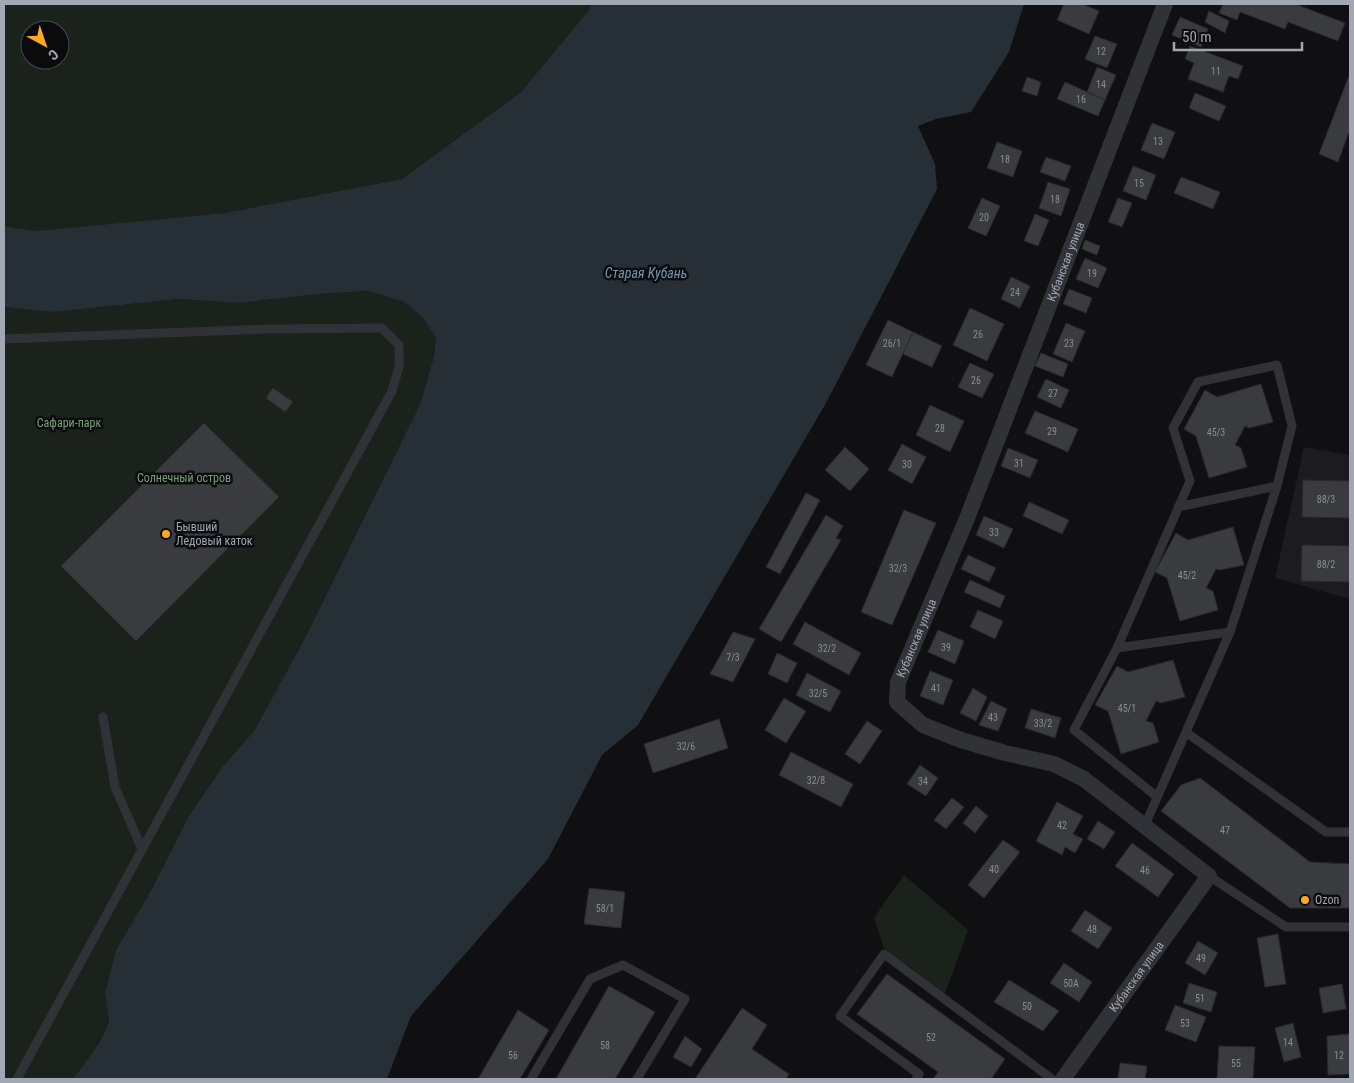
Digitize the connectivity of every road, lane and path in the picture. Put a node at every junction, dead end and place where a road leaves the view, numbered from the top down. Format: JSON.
{"nodes":[{"id":1,"x":1165,"y":4,"type":"edge"},
{"id":2,"x":4,"y":339,"type":"edge"},
{"id":3,"x":1276,"y":486,"type":"junction"},
{"id":4,"x":1178,"y":507,"type":"junction"},
{"id":5,"x":1230,"y":632,"type":"junction"},
{"id":6,"x":1117,"y":648,"type":"junction"},
{"id":7,"x":103,"y":717,"type":"dead end"},
{"id":8,"x":1187,"y":733,"type":"junction"},
{"id":9,"x":1156,"y":796,"type":"junction"},
{"id":10,"x":1146,"y":824,"type":"junction"},
{"id":11,"x":1350,"y":832,"type":"edge"},
{"id":12,"x":142,"y":848,"type":"junction"},
{"id":13,"x":1209,"y":876,"type":"junction"},
{"id":14,"x":1350,"y":927,"type":"edge"},
{"id":15,"x":17,"y":1079,"type":"edge"},
{"id":16,"x":531,"y":1079,"type":"edge"},
{"id":17,"x":638,"y":1079,"type":"edge"},
{"id":18,"x":916,"y":1079,"type":"edge"},
{"id":19,"x":1052,"y":1079,"type":"edge"},
{"id":20,"x":1062,"y":1079,"type":"edge"}],
"edges":[{"from":1,"to":10,"type":"street","name":"Кубанская улица"},
{"from":2,"to":12,"type":"lane"},
{"from":3,"to":4,"type":"lane"},
{"from":3,"to":4,"type":"lane"},
{"from":3,"to":5,"type":"lane"},
{"from":4,"to":6,"type":"lane"},
{"from":5,"to":6,"type":"lane"},
{"from":5,"to":8,"type":"lane"},
{"from":6,"to":9,"type":"lane"},
{"from":7,"to":12,"type":"lane"},
{"from":8,"to":9,"type":"lane"},
{"from":8,"to":11,"type":"lane"},
{"from":9,"to":10,"type":"lane"},
{"from":10,"to":13,"type":"street","name":"Кубанская улица"},
{"from":12,"to":15,"type":"lane"},
{"from":13,"to":14,"type":"lane"},
{"from":13,"to":20,"type":"street","name":"Кубанская улица"},
{"from":16,"to":17,"type":"lane"},
{"from":18,"to":19,"type":"lane"}]}
